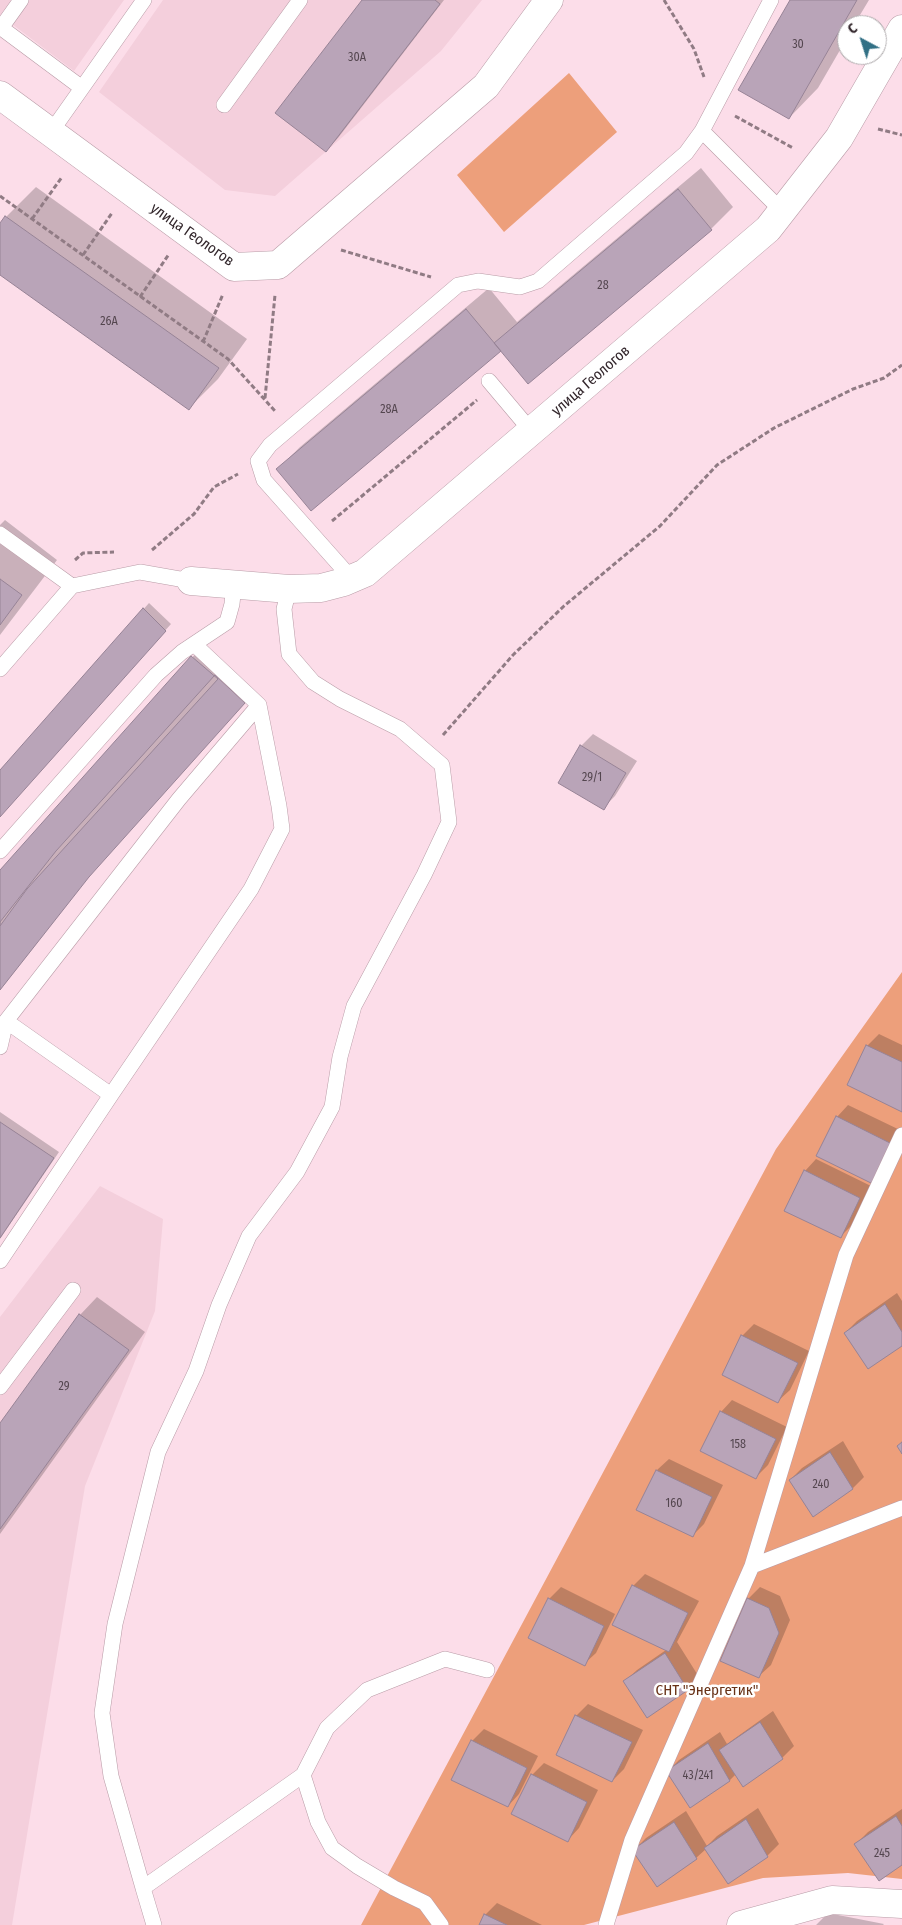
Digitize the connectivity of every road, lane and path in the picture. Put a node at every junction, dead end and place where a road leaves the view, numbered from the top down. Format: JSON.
{"nodes":[{"id":1,"x":21,"y":0,"type":"edge"},
{"id":2,"x":144,"y":0,"type":"edge"},
{"id":3,"x":300,"y":0,"type":"edge"},
{"id":4,"x":549,"y":0,"type":"edge"},
{"id":5,"x":664,"y":0,"type":"edge"},
{"id":6,"x":771,"y":0,"type":"edge"},
{"id":7,"x":0,"y":28,"type":"edge"},
{"id":8,"x":902,"y":29,"type":"edge"},
{"id":9,"x":82,"y":88,"type":"junction"},
{"id":10,"x":0,"y":95,"type":"edge"},
{"id":11,"x":224,"y":105,"type":"dead end"},
{"id":12,"x":716,"y":105,"type":"junction"},
{"id":13,"x":702,"y":131,"type":"junction"},
{"id":14,"x":51,"y":132,"type":"junction"},
{"id":15,"x":79,"y":152,"type":"junction"},
{"id":16,"x":820,"y":163,"type":"junction"},
{"id":17,"x":129,"y":189,"type":"junction"},
{"id":18,"x":0,"y":196,"type":"edge"},
{"id":19,"x":782,"y":211,"type":"junction"},
{"id":20,"x":32,"y":219,"type":"junction"},
{"id":21,"x":184,"y":231,"type":"junction"},
{"id":22,"x":306,"y":240,"type":"junction"},
{"id":23,"x":82,"y":255,"type":"junction"},
{"id":24,"x":278,"y":265,"type":"junction"},
{"id":25,"x":234,"y":267,"type":"junction"},
{"id":26,"x":458,"y":285,"type":"junction"},
{"id":27,"x":140,"y":297,"type":"junction"},
{"id":28,"x":203,"y":342,"type":"junction"},
{"id":29,"x":902,"y":365,"type":"edge"},
{"id":30,"x":491,"y":384,"type":"joint"},
{"id":31,"x":265,"y":398,"type":"junction"},
{"id":32,"x":290,"y":429,"type":"junction"},
{"id":33,"x":532,"y":432,"type":"junction"},
{"id":34,"x":260,"y":466,"type":"junction"},
{"id":35,"x":0,"y":534,"type":"edge"},
{"id":36,"x":314,"y":536,"type":"junction"},
{"id":37,"x":116,"y":552,"type":"dead end"},
{"id":38,"x":150,"y":552,"type":"dead end"},
{"id":39,"x":58,"y":574,"type":"junction"},
{"id":40,"x":352,"y":579,"type":"junction"},
{"id":41,"x":191,"y":581,"type":"joint"},
{"id":42,"x":234,"y":584,"type":"junction"},
{"id":43,"x":72,"y":586,"type":"junction"},
{"id":44,"x":289,"y":589,"type":"junction"},
{"id":45,"x":194,"y":644,"type":"junction"},
{"id":46,"x":0,"y":669,"type":"edge"},
{"id":47,"x":259,"y":705,"type":"junction"},
{"id":48,"x":428,"y":753,"type":"junction"},
{"id":49,"x":0,"y":851,"type":"edge"},
{"id":50,"x":6,"y":1021,"type":"junction"},
{"id":51,"x":0,"y":1047,"type":"edge"},
{"id":52,"x":111,"y":1095,"type":"junction"},
{"id":53,"x":902,"y":1135,"type":"edge"},
{"id":54,"x":0,"y":1261,"type":"edge"},
{"id":55,"x":73,"y":1290,"type":"dead end"},
{"id":56,"x":0,"y":1387,"type":"edge"},
{"id":57,"x":902,"y":1508,"type":"edge"},
{"id":58,"x":752,"y":1566,"type":"junction"},
{"id":59,"x":487,"y":1670,"type":"dead end"},
{"id":60,"x":303,"y":1775,"type":"junction"},
{"id":61,"x":143,"y":1888,"type":"junction"},
{"id":62,"x":902,"y":1904,"type":"edge"},
{"id":63,"x":154,"y":1925,"type":"edge"},
{"id":64,"x":441,"y":1925,"type":"edge"},
{"id":65,"x":606,"y":1925,"type":"edge"},
{"id":66,"x":741,"y":1925,"type":"edge"}],
"edges":[{"from":1,"to":7,"type":"lane"},
{"from":2,"to":9,"type":"lane"},
{"from":3,"to":11,"type":"lane"},
{"from":4,"to":22,"type":"street"},
{"from":5,"to":12,"type":"path"},
{"from":6,"to":12,"type":"lane"},
{"from":7,"to":9,"type":"lane"},
{"from":8,"to":16,"type":"street","name":"улица Геологов"},
{"from":9,"to":14,"type":"lane"},
{"from":10,"to":14,"type":"street","name":"улица Геологов"},
{"from":12,"to":13,"type":"lane"},
{"from":12,"to":16,"type":"path"},
{"from":13,"to":19,"type":"lane"},
{"from":13,"to":26,"type":"lane"},
{"from":14,"to":15,"type":"street","name":"улица Геологов"},
{"from":15,"to":17,"type":"street","name":"улица Геологов"},
{"from":15,"to":20,"type":"path"},
{"from":16,"to":19,"type":"street","name":"улица Геологов"},
{"from":17,"to":21,"type":"street","name":"улица Геологов"},
{"from":17,"to":23,"type":"path"},
{"from":18,"to":20,"type":"path"},
{"from":19,"to":33,"type":"street","name":"улица Геологов"},
{"from":20,"to":23,"type":"path"},
{"from":21,"to":25,"type":"street","name":"улица Геологов"},
{"from":21,"to":27,"type":"path"},
{"from":22,"to":24,"type":"street"},
{"from":22,"to":26,"type":"path"},
{"from":23,"to":27,"type":"path"},
{"from":24,"to":25,"type":"street","name":"улица Геологов"},
{"from":24,"to":31,"type":"path"},
{"from":25,"to":28,"type":"path"},
{"from":26,"to":32,"type":"lane"},
{"from":27,"to":28,"type":"path"},
{"from":28,"to":31,"type":"path"},
{"from":29,"to":48,"type":"path"},
{"from":30,"to":33,"type":"lane"},
{"from":30,"to":36,"type":"path"},
{"from":31,"to":32,"type":"path"},
{"from":32,"to":34,"type":"lane"},
{"from":33,"to":40,"type":"street","name":"улица Геологов"},
{"from":34,"to":36,"type":"lane"},
{"from":34,"to":38,"type":"path"},
{"from":35,"to":39,"type":"lane"},
{"from":36,"to":40,"type":"lane"},
{"from":37,"to":39,"type":"path"},
{"from":39,"to":43,"type":"lane"},
{"from":40,"to":44,"type":"street","name":"улица Геологов"},
{"from":41,"to":42,"type":"street","name":"улица Геологов"},
{"from":41,"to":43,"type":"lane"},
{"from":42,"to":44,"type":"street","name":"улица Геологов"},
{"from":42,"to":45,"type":"lane"},
{"from":43,"to":46,"type":"lane"},
{"from":44,"to":48,"type":"lane"},
{"from":45,"to":47,"type":"lane"},
{"from":45,"to":49,"type":"lane"},
{"from":47,"to":50,"type":"lane"},
{"from":47,"to":52,"type":"lane"},
{"from":48,"to":61,"type":"lane"},
{"from":50,"to":51,"type":"lane"},
{"from":50,"to":52,"type":"lane"},
{"from":52,"to":54,"type":"lane"},
{"from":53,"to":58,"type":"lane"},
{"from":55,"to":56,"type":"lane"},
{"from":57,"to":58,"type":"lane"},
{"from":58,"to":65,"type":"lane"},
{"from":59,"to":60,"type":"lane"},
{"from":60,"to":61,"type":"lane"},
{"from":60,"to":64,"type":"lane"},
{"from":61,"to":63,"type":"lane"},
{"from":62,"to":66,"type":"street"}]}
